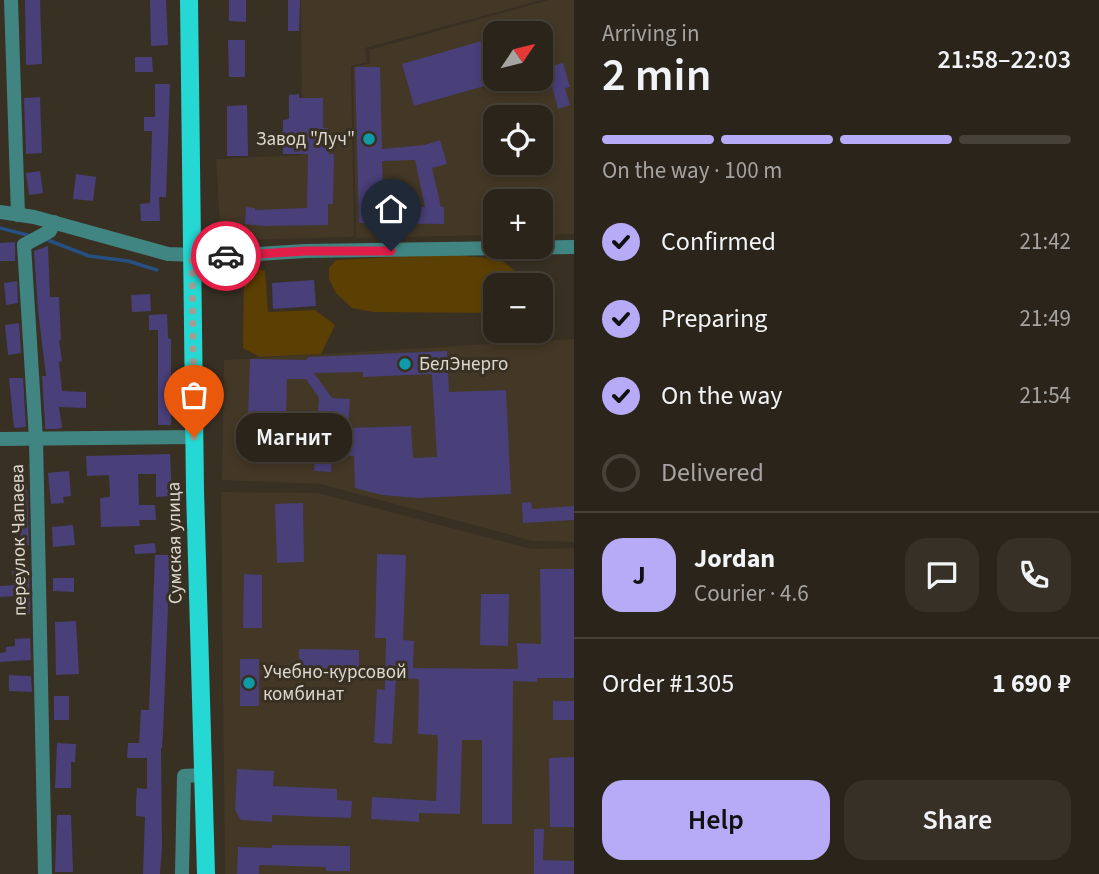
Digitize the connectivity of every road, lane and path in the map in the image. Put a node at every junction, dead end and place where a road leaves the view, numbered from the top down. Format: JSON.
{"nodes":[{"id":1,"x":11,"y":0,"type":"edge"},
{"id":2,"x":189,"y":0,"type":"edge"},
{"id":3,"x":0,"y":212,"type":"edge"},
{"id":4,"x":18,"y":215,"type":"junction"},
{"id":5,"x":54,"y":222,"type":"junction"},
{"id":6,"x":574,"y":247,"type":"edge"},
{"id":7,"x":192,"y":255,"type":"junction"},
{"id":8,"x":194,"y":437,"type":"junction"},
{"id":9,"x":0,"y":439,"type":"edge"},
{"id":10,"x":36,"y":439,"type":"junction"},
{"id":11,"x":202,"y":775,"type":"junction"},
{"id":12,"x":45,"y":874,"type":"edge"},
{"id":13,"x":182,"y":874,"type":"edge"},
{"id":14,"x":206,"y":874,"type":"edge"}],
"edges":[{"from":1,"to":4,"type":"street"},
{"from":2,"to":7,"type":"main road","name":"Сумская улица"},
{"from":3,"to":4,"type":"street"},
{"from":4,"to":5,"type":"street"},
{"from":5,"to":7,"type":"street"},
{"from":5,"to":10,"type":"street","name":"переулок Чапаева"},
{"from":6,"to":7,"type":"street"},
{"from":7,"to":8,"type":"main road","name":"Сумская улица"},
{"from":8,"to":10,"type":"street"},
{"from":8,"to":11,"type":"main road","name":"Сумская улица"},
{"from":9,"to":10,"type":"street"},
{"from":10,"to":12,"type":"street","name":"переулок Чапаева"},
{"from":11,"to":13,"type":"street"},
{"from":11,"to":14,"type":"main road","name":"Сумская улица"}]}
